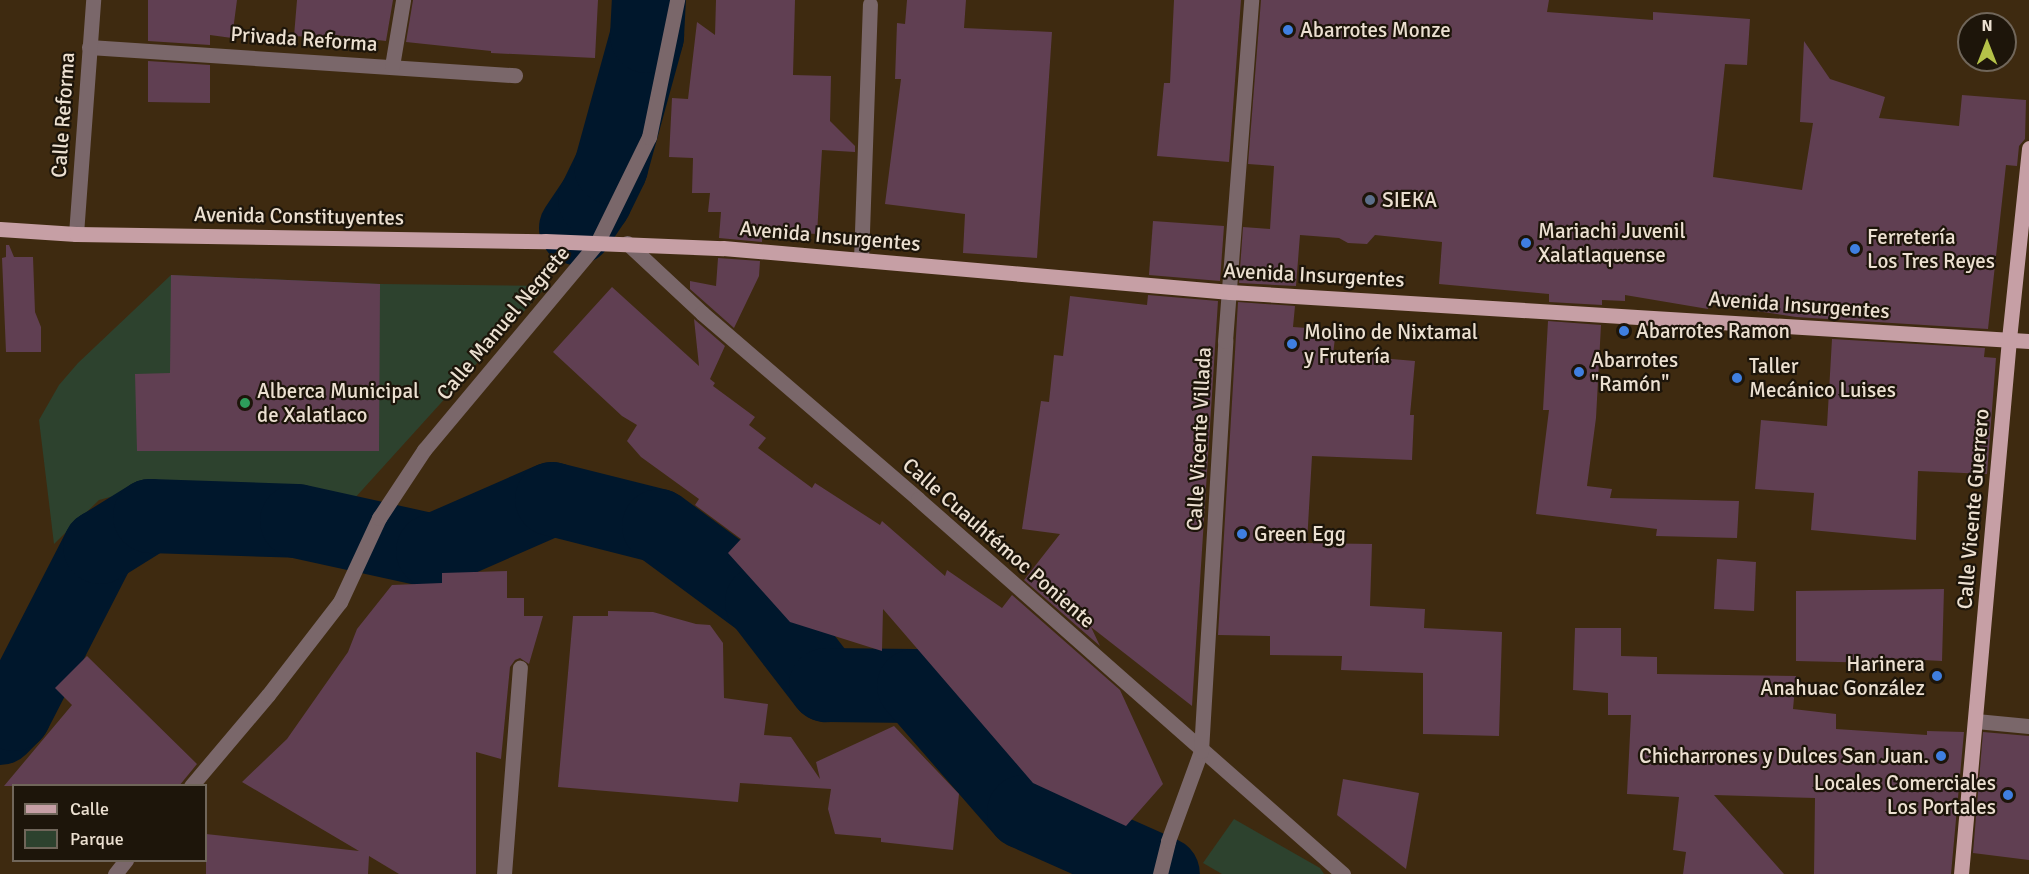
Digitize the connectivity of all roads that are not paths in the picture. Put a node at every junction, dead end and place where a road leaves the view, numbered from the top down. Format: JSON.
{"nodes":[{"id":1,"x":93,"y":0,"type":"edge"},
{"id":2,"x":403,"y":0,"type":"edge"},
{"id":3,"x":677,"y":0,"type":"edge"},
{"id":4,"x":1251,"y":0,"type":"edge"},
{"id":5,"x":870,"y":3,"type":"dead end"},
{"id":6,"x":89,"y":46,"type":"junction"},
{"id":7,"x":392,"y":66,"type":"junction"},
{"id":8,"x":515,"y":75,"type":"dead end"},
{"id":9,"x":2029,"y":148,"type":"edge"},
{"id":10,"x":0,"y":229,"type":"edge"},
{"id":11,"x":76,"y":234,"type":"junction"},
{"id":12,"x":597,"y":243,"type":"junction"},
{"id":13,"x":627,"y":243,"type":"junction"},
{"id":14,"x":861,"y":260,"type":"junction"},
{"id":15,"x":1230,"y":292,"type":"junction"},
{"id":16,"x":2009,"y":339,"type":"junction"},
{"id":17,"x":2029,"y":341,"type":"edge"},
{"id":18,"x":520,"y":668,"type":"dead end"},
{"id":19,"x":1976,"y":721,"type":"junction"},
{"id":20,"x":2029,"y":726,"type":"edge"},
{"id":21,"x":1202,"y":751,"type":"junction"},
{"id":22,"x":193,"y":784,"type":"edge"},
{"id":23,"x":125,"y":862,"type":"edge"},
{"id":24,"x":115,"y":874,"type":"edge"},
{"id":25,"x":504,"y":874,"type":"edge"},
{"id":26,"x":1160,"y":874,"type":"edge"},
{"id":27,"x":1343,"y":874,"type":"edge"},
{"id":28,"x":1961,"y":874,"type":"edge"}],
"edges":[{"from":1,"to":6,"type":"street","name":"Calle Reforma"},
{"from":2,"to":7,"type":"street"},
{"from":3,"to":12,"type":"street","name":"Calle Manuel Negrete"},
{"from":4,"to":15,"type":"street","name":"Calle Vicente Villada"},
{"from":5,"to":14,"type":"street"},
{"from":6,"to":7,"type":"street","name":"Privada Reforma"},
{"from":6,"to":11,"type":"street","name":"Calle Reforma"},
{"from":7,"to":8,"type":"street","name":"Privada Reforma"},
{"from":9,"to":16,"type":"main road","name":"Calle Vicente Guerrero"},
{"from":10,"to":11,"type":"main road","name":"Avenida Constituyentes"},
{"from":11,"to":12,"type":"main road","name":"Avenida Constituyentes"},
{"from":12,"to":13,"type":"main road","name":"Avenida Insurgentes"},
{"from":12,"to":22,"type":"street","name":"Calle Manuel Negrete"},
{"from":13,"to":14,"type":"main road","name":"Avenida Insurgentes"},
{"from":13,"to":21,"type":"street","name":"Calle Cuauhtémoc Poniente"},
{"from":14,"to":15,"type":"main road","name":"Avenida Insurgentes"},
{"from":15,"to":16,"type":"main road","name":"Avenida Insurgentes"},
{"from":15,"to":21,"type":"street","name":"Calle Vicente Villada"},
{"from":16,"to":17,"type":"main road","name":"Avenida Insurgentes"},
{"from":16,"to":19,"type":"main road","name":"Calle Vicente Guerrero"},
{"from":18,"to":25,"type":"street"},
{"from":19,"to":20,"type":"street"},
{"from":19,"to":28,"type":"main road","name":"Calle Vicente Guerrero"},
{"from":21,"to":26,"type":"street","name":"Calle Vicente Villada"},
{"from":21,"to":27,"type":"street","name":"Calle Cuauhtémoc Poniente"},
{"from":23,"to":24,"type":"street"}]}
